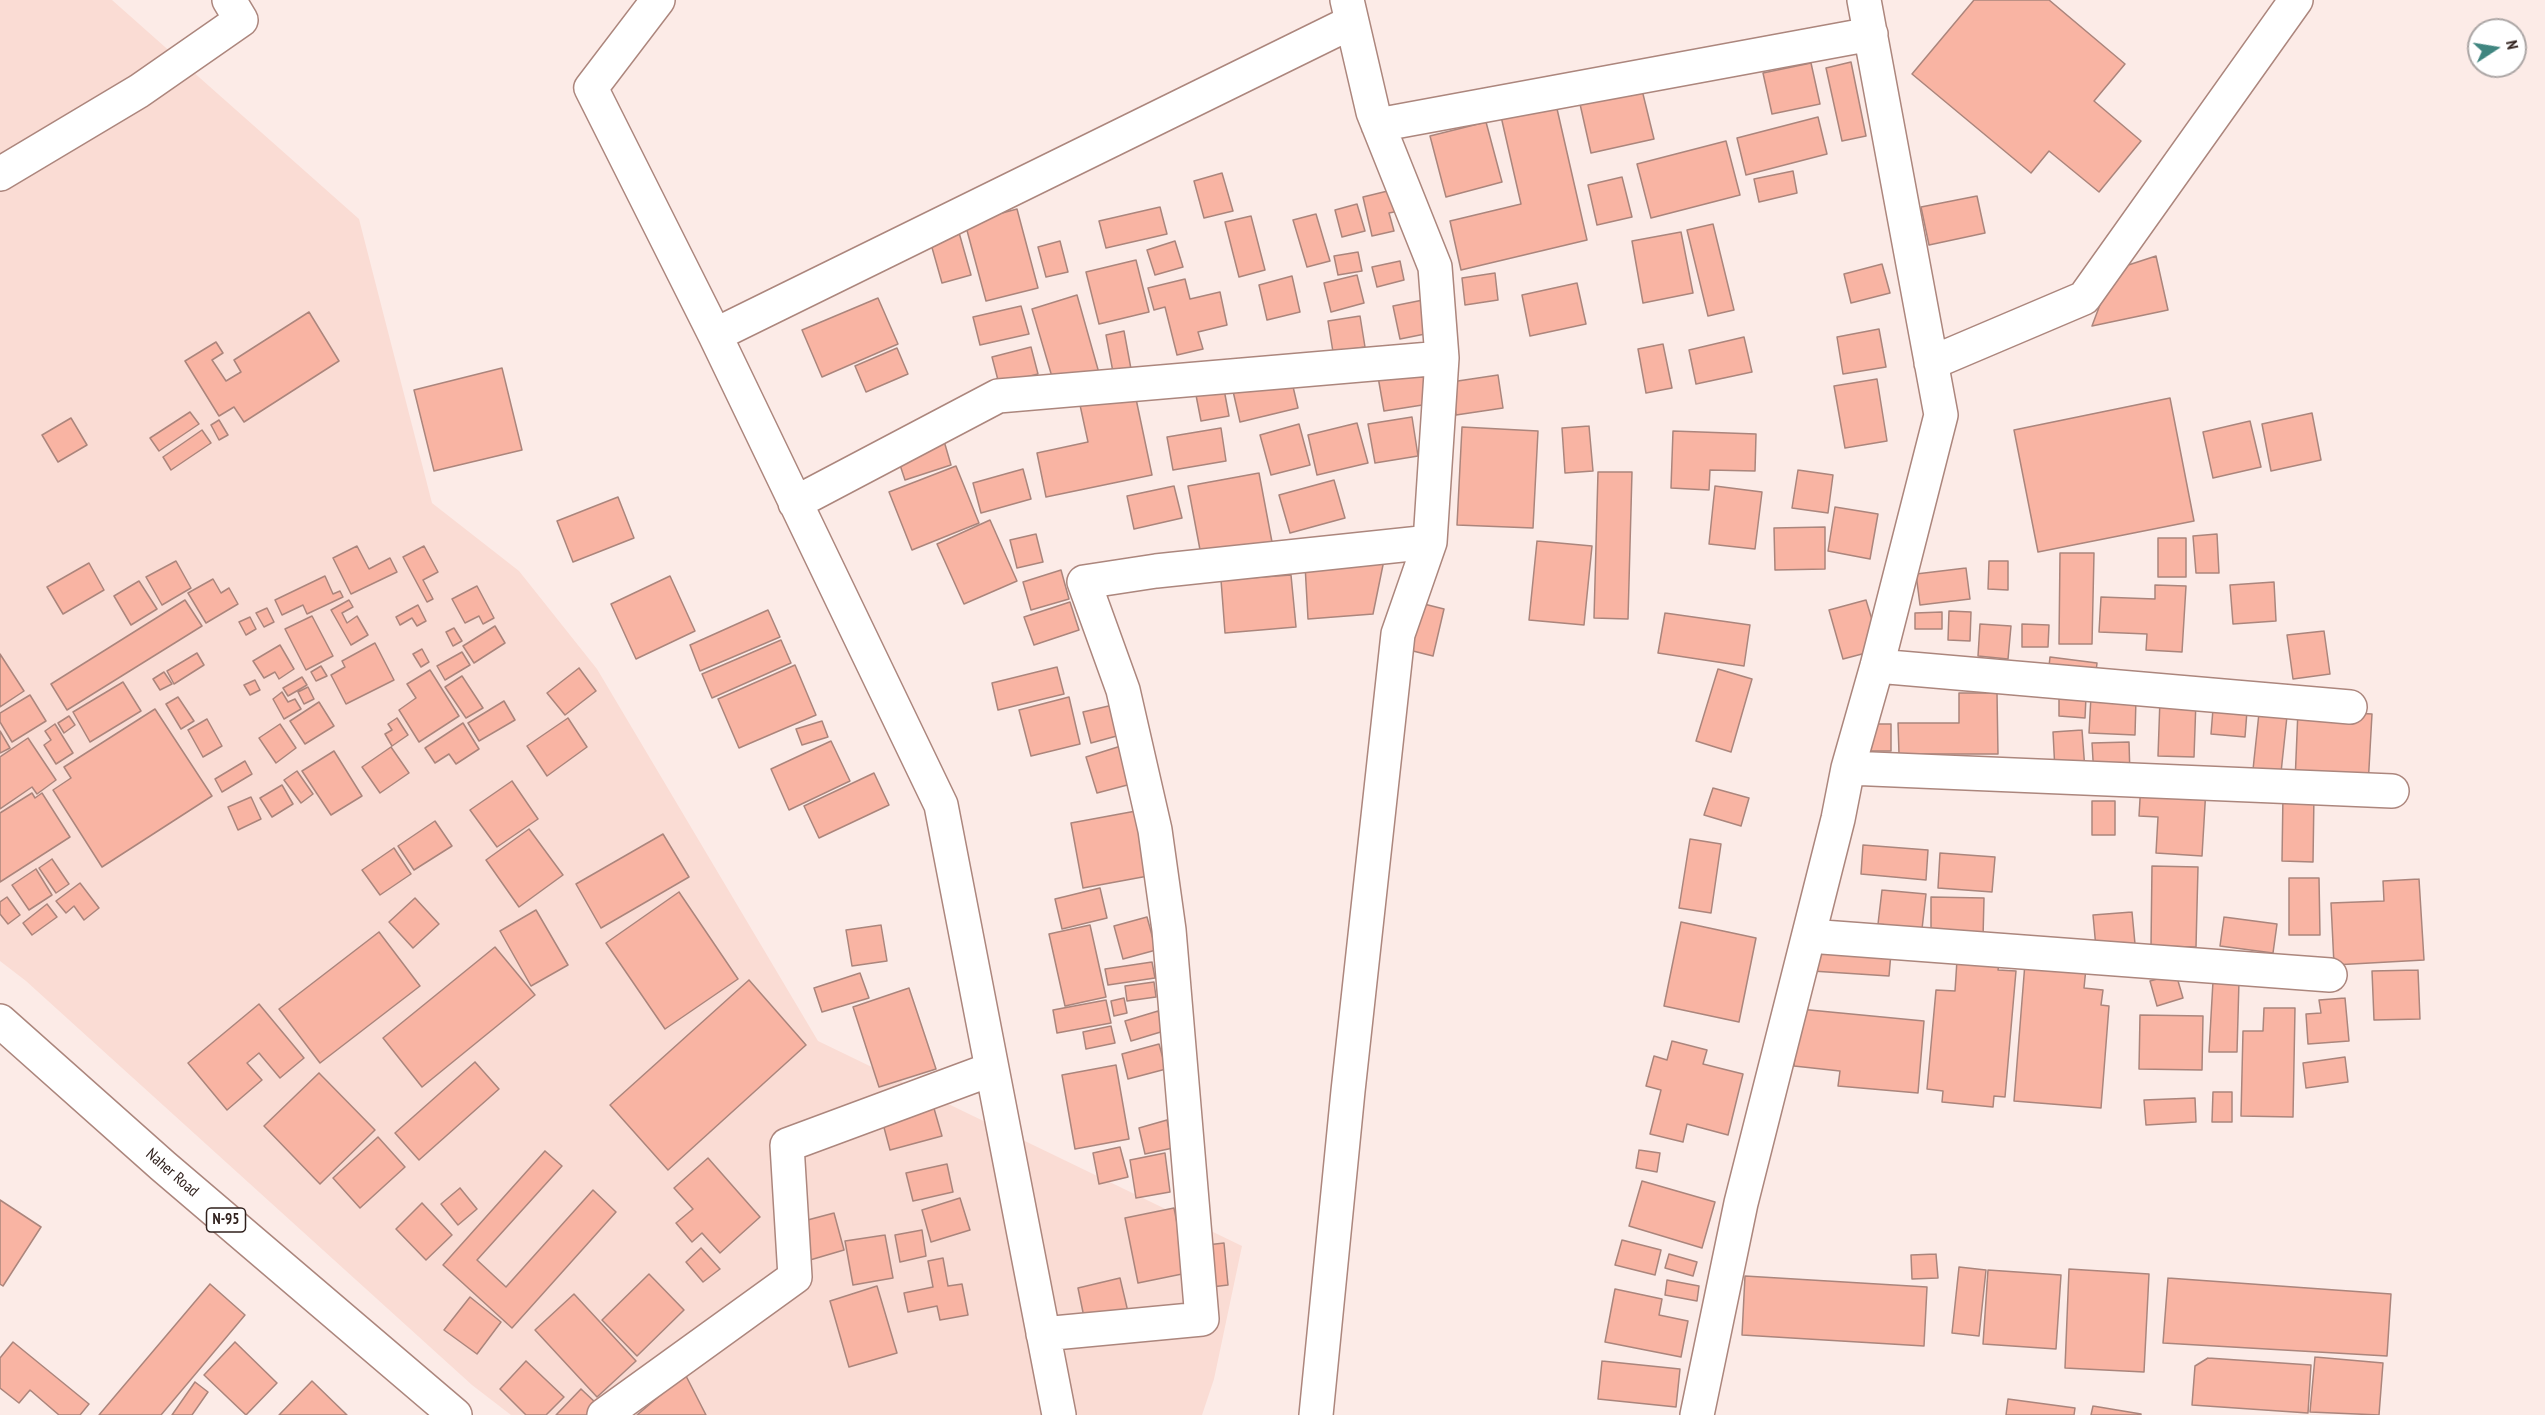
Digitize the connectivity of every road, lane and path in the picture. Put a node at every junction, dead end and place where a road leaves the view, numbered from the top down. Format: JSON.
{"nodes":[{"id":1,"x":229,"y":0,"type":"edge"},
{"id":2,"x":658,"y":0,"type":"edge"},
{"id":3,"x":1864,"y":0,"type":"edge"},
{"id":4,"x":2296,"y":0,"type":"edge"},
{"id":5,"x":1349,"y":11,"type":"edge"},
{"id":6,"x":1870,"y":34,"type":"junction"},
{"id":7,"x":1378,"y":125,"type":"junction"},
{"id":8,"x":0,"y":174,"type":"edge"},
{"id":9,"x":715,"y":335,"type":"junction"},
{"id":10,"x":1442,"y":358,"type":"junction"},
{"id":11,"x":1930,"y":363,"type":"junction"},
{"id":12,"x":795,"y":503,"type":"junction"},
{"id":13,"x":1430,"y":542,"type":"junction"},
{"id":14,"x":1877,"y":666,"type":"junction"},
{"id":15,"x":2350,"y":707,"type":"dead end"},
{"id":16,"x":1848,"y":768,"type":"junction"},
{"id":17,"x":2392,"y":791,"type":"dead end"},
{"id":18,"x":1809,"y":936,"type":"junction"},
{"id":19,"x":2330,"y":975,"type":"dead end"},
{"id":20,"x":0,"y":1022,"type":"edge"},
{"id":21,"x":992,"y":1069,"type":"junction"},
{"id":22,"x":1043,"y":1334,"type":"junction"},
{"id":23,"x":455,"y":1415,"type":"edge"},
{"id":24,"x":604,"y":1415,"type":"edge"},
{"id":25,"x":1059,"y":1415,"type":"edge"},
{"id":26,"x":1316,"y":1415,"type":"edge"},
{"id":27,"x":1696,"y":1415,"type":"edge"}],
"edges":[{"from":1,"to":8,"type":"street"},
{"from":2,"to":9,"type":"street"},
{"from":3,"to":6,"type":"street"},
{"from":4,"to":11,"type":"street"},
{"from":5,"to":7,"type":"street"},
{"from":5,"to":9,"type":"street"},
{"from":6,"to":7,"type":"street"},
{"from":6,"to":11,"type":"street"},
{"from":7,"to":10,"type":"street"},
{"from":9,"to":12,"type":"street"},
{"from":10,"to":12,"type":"street"},
{"from":10,"to":13,"type":"street"},
{"from":11,"to":14,"type":"street"},
{"from":12,"to":21,"type":"street"},
{"from":13,"to":22,"type":"street"},
{"from":13,"to":26,"type":"street"},
{"from":14,"to":15,"type":"street"},
{"from":14,"to":16,"type":"street"},
{"from":16,"to":17,"type":"street"},
{"from":16,"to":18,"type":"street"},
{"from":18,"to":19,"type":"street"},
{"from":18,"to":27,"type":"street"},
{"from":20,"to":23,"type":"street","name":"Naher Road","number":"N-95"},
{"from":21,"to":22,"type":"street"},
{"from":21,"to":24,"type":"street"},
{"from":22,"to":25,"type":"street"}]}
